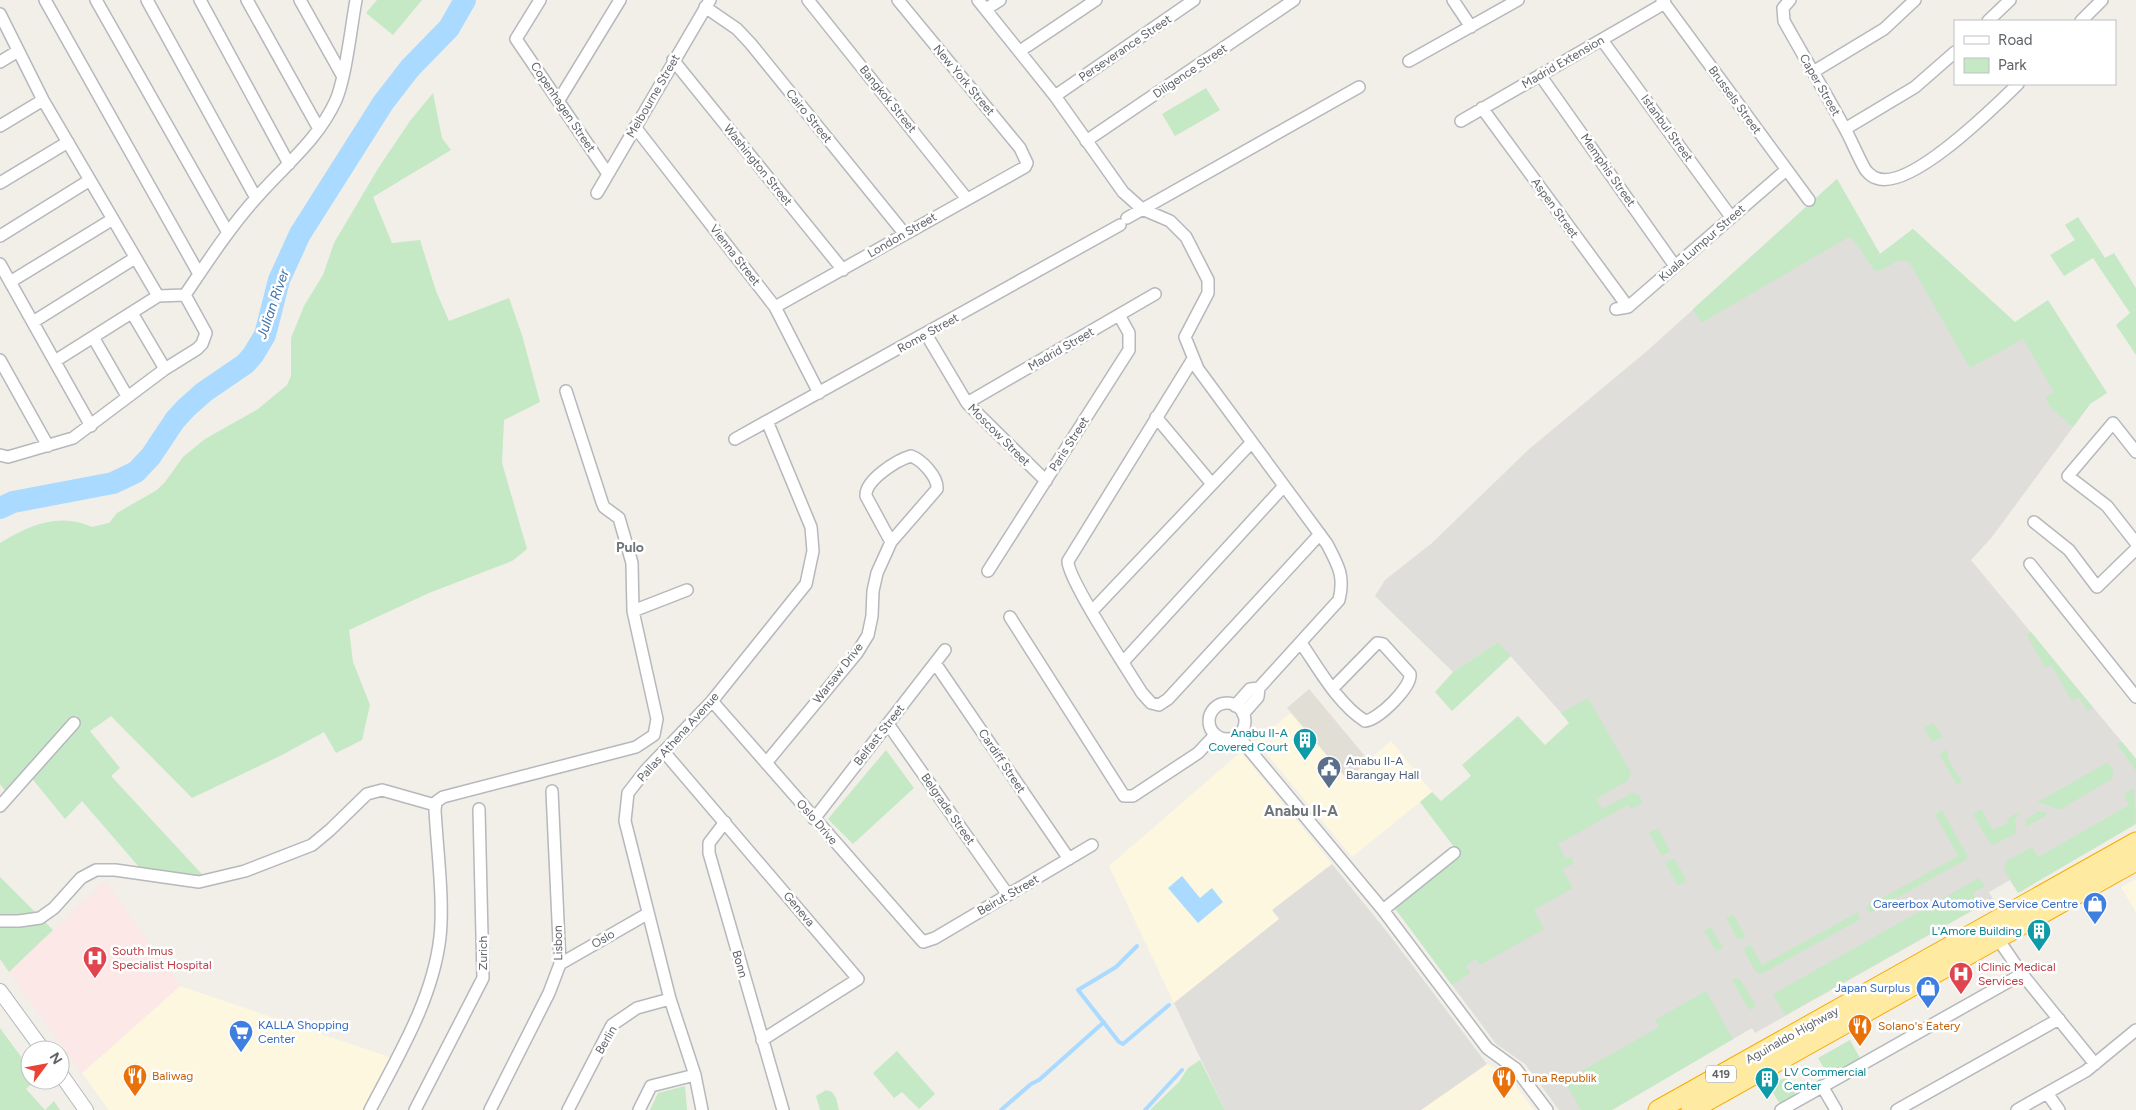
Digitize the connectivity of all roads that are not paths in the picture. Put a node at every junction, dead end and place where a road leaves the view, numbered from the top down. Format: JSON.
{"nodes":[{"id":1,"x":45,"y":0,"type":"edge"},
{"id":2,"x":96,"y":0,"type":"edge"},
{"id":3,"x":147,"y":0,"type":"edge"},
{"id":4,"x":200,"y":0,"type":"edge"},
{"id":5,"x":247,"y":0,"type":"edge"},
{"id":6,"x":300,"y":0,"type":"edge"},
{"id":7,"x":356,"y":0,"type":"edge"},
{"id":8,"x":540,"y":0,"type":"edge"},
{"id":9,"x":620,"y":0,"type":"edge"},
{"id":10,"x":808,"y":0,"type":"edge"},
{"id":11,"x":898,"y":0,"type":"edge"},
{"id":12,"x":1000,"y":0,"type":"edge"},
{"id":13,"x":1096,"y":0,"type":"edge"},
{"id":14,"x":1194,"y":0,"type":"edge"},
{"id":15,"x":1294,"y":0,"type":"edge"},
{"id":16,"x":1453,"y":0,"type":"edge"},
{"id":17,"x":1518,"y":0,"type":"edge"},
{"id":18,"x":1790,"y":0,"type":"edge"},
{"id":19,"x":1915,"y":0,"type":"edge"},
{"id":20,"x":2010,"y":0,"type":"edge"},
{"id":21,"x":2102,"y":0,"type":"edge"},
{"id":22,"x":1663,"y":2,"type":"edge"},
{"id":23,"x":708,"y":4,"type":"edge"},
{"id":24,"x":982,"y":5,"type":"edge"},
{"id":25,"x":0,"y":14,"type":"edge"},
{"id":26,"x":1989,"y":20,"type":"edge"},
{"id":27,"x":2083,"y":20,"type":"edge"},
{"id":28,"x":1470,"y":27,"type":"junction"},
{"id":29,"x":1602,"y":40,"type":"junction"},
{"id":30,"x":18,"y":51,"type":"junction"},
{"id":31,"x":1020,"y":52,"type":"junction"},
{"id":32,"x":1954,"y":53,"type":"edge"},
{"id":33,"x":673,"y":60,"type":"junction"},
{"id":34,"x":1410,"y":61,"type":"dead end"},
{"id":35,"x":0,"y":62,"type":"edge"},
{"id":36,"x":1813,"y":72,"type":"junction"},
{"id":37,"x":342,"y":74,"type":"junction"},
{"id":38,"x":1540,"y":75,"type":"junction"},
{"id":39,"x":2017,"y":85,"type":"edge"},
{"id":40,"x":1360,"y":87,"type":"dead end"},
{"id":41,"x":1055,"y":96,"type":"junction"},
{"id":42,"x":43,"y":100,"type":"junction"},
{"id":43,"x":559,"y":100,"type":"junction"},
{"id":44,"x":1482,"y":108,"type":"junction"},
{"id":45,"x":1461,"y":120,"type":"dead end"},
{"id":46,"x":0,"y":126,"type":"edge"},
{"id":47,"x":635,"y":127,"type":"junction"},
{"id":48,"x":1845,"y":129,"type":"junction"},
{"id":49,"x":319,"y":130,"type":"junction"},
{"id":50,"x":1086,"y":141,"type":"junction"},
{"id":51,"x":68,"y":142,"type":"junction"},
{"id":52,"x":1027,"y":163,"type":"joint"},
{"id":53,"x":289,"y":164,"type":"junction"},
{"id":54,"x":1786,"y":170,"type":"junction"},
{"id":55,"x":608,"y":174,"type":"junction"},
{"id":56,"x":90,"y":180,"type":"junction"},
{"id":57,"x":0,"y":183,"type":"edge"},
{"id":58,"x":597,"y":193,"type":"dead end"},
{"id":59,"x":256,"y":198,"type":"junction"},
{"id":60,"x":967,"y":199,"type":"junction"},
{"id":61,"x":1809,"y":200,"type":"dead end"},
{"id":62,"x":1142,"y":209,"type":"junction"},
{"id":63,"x":1731,"y":217,"type":"junction"},
{"id":64,"x":113,"y":219,"type":"junction"},
{"id":65,"x":227,"y":231,"type":"junction"},
{"id":66,"x":904,"y":233,"type":"junction"},
{"id":67,"x":0,"y":236,"type":"edge"},
{"id":68,"x":136,"y":258,"type":"junction"},
{"id":69,"x":0,"y":264,"type":"edge"},
{"id":70,"x":1676,"y":266,"type":"junction"},
{"id":71,"x":843,"y":270,"type":"junction"},
{"id":72,"x":199,"y":274,"type":"junction"},
{"id":73,"x":10,"y":282,"type":"junction"},
{"id":74,"x":1155,"y":294,"type":"dead end"},
{"id":75,"x":185,"y":295,"type":"junction"},
{"id":76,"x":158,"y":296,"type":"junction"},
{"id":77,"x":775,"y":307,"type":"junction"},
{"id":78,"x":1628,"y":307,"type":"junction"},
{"id":79,"x":1616,"y":308,"type":"dead end"},
{"id":80,"x":132,"y":313,"type":"junction"},
{"id":81,"x":1119,"y":315,"type":"junction"},
{"id":82,"x":32,"y":322,"type":"junction"},
{"id":83,"x":926,"y":334,"type":"junction"},
{"id":84,"x":93,"y":338,"type":"junction"},
{"id":85,"x":1193,"y":359,"type":"junction"},
{"id":86,"x":0,"y":360,"type":"edge"},
{"id":87,"x":54,"y":360,"type":"junction"},
{"id":88,"x":165,"y":369,"type":"junction"},
{"id":89,"x":566,"y":390,"type":"dead end"},
{"id":90,"x":819,"y":393,"type":"junction"},
{"id":91,"x":127,"y":396,"type":"junction"},
{"id":92,"x":966,"y":403,"type":"junction"},
{"id":93,"x":1156,"y":416,"type":"junction"},
{"id":94,"x":767,"y":421,"type":"junction"},
{"id":95,"x":91,"y":426,"type":"junction"},
{"id":96,"x":735,"y":439,"type":"dead end"},
{"id":97,"x":1252,"y":442,"type":"junction"},
{"id":98,"x":48,"y":446,"type":"junction"},
{"id":99,"x":2136,"y":452,"type":"edge"},
{"id":100,"x":0,"y":455,"type":"edge"},
{"id":101,"x":1046,"y":481,"type":"junction"},
{"id":102,"x":1212,"y":484,"type":"junction"},
{"id":103,"x":1284,"y":486,"type":"junction"},
{"id":104,"x":2034,"y":522,"type":"dead end"},
{"id":105,"x":1320,"y":534,"type":"junction"},
{"id":106,"x":891,"y":542,"type":"junction"},
{"id":107,"x":2136,"y":542,"type":"edge"},
{"id":108,"x":2136,"y":549,"type":"edge"},
{"id":109,"x":2030,"y":564,"type":"dead end"},
{"id":110,"x":988,"y":571,"type":"dead end"},
{"id":111,"x":687,"y":590,"type":"dead end"},
{"id":112,"x":633,"y":610,"type":"junction"},
{"id":113,"x":1092,"y":611,"type":"junction"},
{"id":114,"x":1010,"y":617,"type":"dead end"},
{"id":115,"x":1301,"y":643,"type":"junction"},
{"id":116,"x":945,"y":650,"type":"dead end"},
{"id":117,"x":1123,"y":662,"type":"junction"},
{"id":118,"x":935,"y":663,"type":"junction"},
{"id":119,"x":1333,"y":688,"type":"junction"},
{"id":120,"x":2136,"y":697,"type":"edge"},
{"id":121,"x":712,"y":701,"type":"junction"},
{"id":122,"x":1239,"y":710,"type":"junction"},
{"id":123,"x":74,"y":722,"type":"dead end"},
{"id":124,"x":888,"y":724,"type":"junction"},
{"id":125,"x":1215,"y":735,"type":"junction"},
{"id":126,"x":1238,"y":736,"type":"junction"},
{"id":127,"x":665,"y":752,"type":"junction"},
{"id":128,"x":766,"y":764,"type":"junction"},
{"id":129,"x":552,"y":791,"type":"dead end"},
{"id":130,"x":435,"y":805,"type":"junction"},
{"id":131,"x":0,"y":806,"type":"edge"},
{"id":132,"x":479,"y":809,"type":"dead end"},
{"id":133,"x":814,"y":819,"type":"junction"},
{"id":134,"x":726,"y":822,"type":"junction"},
{"id":135,"x":2136,"y":842,"type":"edge"},
{"id":136,"x":1092,"y":845,"type":"dead end"},
{"id":137,"x":1454,"y":853,"type":"dead end"},
{"id":138,"x":1069,"y":859,"type":"junction"},
{"id":139,"x":2136,"y":861,"type":"edge"},
{"id":140,"x":1008,"y":895,"type":"junction"},
{"id":141,"x":1383,"y":910,"type":"junction"},
{"id":142,"x":647,"y":914,"type":"junction"},
{"id":143,"x":0,"y":920,"type":"edge"},
{"id":144,"x":1998,"y":939,"type":"junction"},
{"id":145,"x":923,"y":942,"type":"joint"},
{"id":146,"x":560,"y":964,"type":"junction"},
{"id":147,"x":2022,"y":974,"type":"junction"},
{"id":148,"x":0,"y":991,"type":"edge"},
{"id":149,"x":670,"y":999,"type":"junction"},
{"id":150,"x":2059,"y":1019,"type":"junction"},
{"id":151,"x":2136,"y":1030,"type":"edge"},
{"id":152,"x":36,"y":1040,"type":"edge"},
{"id":153,"x":762,"y":1040,"type":"junction"},
{"id":154,"x":2095,"y":1064,"type":"junction"},
{"id":155,"x":695,"y":1075,"type":"junction"},
{"id":156,"x":1822,"y":1086,"type":"junction"},
{"id":157,"x":70,"y":1087,"type":"edge"},
{"id":158,"x":2047,"y":1093,"type":"junction"},
{"id":159,"x":86,"y":1110,"type":"edge"},
{"id":160,"x":370,"y":1110,"type":"edge"},
{"id":161,"x":415,"y":1110,"type":"edge"},
{"id":162,"x":490,"y":1110,"type":"edge"},
{"id":163,"x":568,"y":1110,"type":"edge"},
{"id":164,"x":639,"y":1110,"type":"edge"},
{"id":165,"x":702,"y":1110,"type":"edge"},
{"id":166,"x":784,"y":1110,"type":"edge"},
{"id":167,"x":1547,"y":1110,"type":"edge"},
{"id":168,"x":1658,"y":1110,"type":"edge"},
{"id":169,"x":1691,"y":1110,"type":"edge"},
{"id":170,"x":1781,"y":1110,"type":"edge"},
{"id":171,"x":1836,"y":1110,"type":"edge"},
{"id":172,"x":1897,"y":1110,"type":"edge"},
{"id":173,"x":2017,"y":1110,"type":"edge"},
{"id":174,"x":2059,"y":1110,"type":"edge"}],
"edges":[{"from":1,"to":72,"type":"street"},
{"from":2,"to":65,"type":"street"},
{"from":3,"to":59,"type":"street"},
{"from":4,"to":53,"type":"street"},
{"from":5,"to":49,"type":"street"},
{"from":6,"to":37,"type":"street"},
{"from":7,"to":37,"type":"street"},
{"from":8,"to":43,"type":"street","name":"Copenhagen Street"},
{"from":9,"to":43,"type":"street"},
{"from":10,"to":60,"type":"street","name":"Bangkok Street"},
{"from":11,"to":52,"type":"street","name":"New York Street"},
{"from":12,"to":24,"type":"street"},
{"from":13,"to":31,"type":"street"},
{"from":14,"to":41,"type":"street","name":"Perseverance Street"},
{"from":15,"to":50,"type":"street","name":"Diligence Street"},
{"from":16,"to":28,"type":"street"},
{"from":17,"to":28,"type":"street"},
{"from":18,"to":36,"type":"street","name":"Caper Street"},
{"from":19,"to":36,"type":"street"},
{"from":20,"to":26,"type":"street"},
{"from":21,"to":27,"type":"street"},
{"from":22,"to":29,"type":"street","name":"Madrid Extension"},
{"from":22,"to":54,"type":"street","name":"Brussels Street"},
{"from":23,"to":33,"type":"street","name":"Melbourne Street"},
{"from":23,"to":66,"type":"street","name":"Cairo Street"},
{"from":24,"to":31,"type":"street"},
{"from":25,"to":30,"type":"street"},
{"from":28,"to":34,"type":"street"},
{"from":29,"to":38,"type":"street","name":"Madrid Extension"},
{"from":29,"to":63,"type":"street","name":"Istanbul Street"},
{"from":30,"to":35,"type":"street"},
{"from":30,"to":42,"type":"street"},
{"from":31,"to":41,"type":"street"},
{"from":32,"to":48,"type":"street"},
{"from":33,"to":47,"type":"street","name":"Melbourne Street"},
{"from":33,"to":71,"type":"street","name":"Washington Street"},
{"from":36,"to":48,"type":"street","name":"Caper Street"},
{"from":37,"to":49,"type":"street"},
{"from":38,"to":44,"type":"street","name":"Madrid Extension"},
{"from":38,"to":70,"type":"street","name":"Memphis Street"},
{"from":39,"to":48,"type":"street","name":"Caper Street"},
{"from":40,"to":62,"type":"street","name":"Rome Street"},
{"from":41,"to":50,"type":"street"},
{"from":42,"to":46,"type":"street"},
{"from":42,"to":51,"type":"street"},
{"from":43,"to":55,"type":"street","name":"Copenhagen Street"},
{"from":44,"to":45,"type":"street","name":"Madrid Extension"},
{"from":44,"to":78,"type":"street","name":"Aspen Street"},
{"from":47,"to":55,"type":"street","name":"Melbourne Street"},
{"from":47,"to":77,"type":"street","name":"Vienna Street"},
{"from":49,"to":53,"type":"street"},
{"from":50,"to":62,"type":"street"},
{"from":51,"to":56,"type":"street"},
{"from":51,"to":57,"type":"street"},
{"from":52,"to":60,"type":"street","name":"London Street"},
{"from":53,"to":59,"type":"street"},
{"from":54,"to":61,"type":"street","name":"Brussels Street"},
{"from":54,"to":63,"type":"street","name":"Kuala Lumpur Street"},
{"from":55,"to":58,"type":"street","name":"Melbourne Street"},
{"from":56,"to":64,"type":"street"},
{"from":56,"to":67,"type":"street"},
{"from":59,"to":65,"type":"street"},
{"from":60,"to":66,"type":"street","name":"London Street"},
{"from":62,"to":83,"type":"street","name":"Rome Street"},
{"from":62,"to":85,"type":"street"},
{"from":63,"to":70,"type":"street","name":"Kuala Lumpur Street"},
{"from":64,"to":68,"type":"street"},
{"from":64,"to":73,"type":"street"},
{"from":65,"to":72,"type":"street"},
{"from":66,"to":71,"type":"street","name":"London Street"},
{"from":68,"to":76,"type":"street"},
{"from":68,"to":82,"type":"street"},
{"from":69,"to":73,"type":"street"},
{"from":70,"to":78,"type":"street","name":"Kuala Lumpur Street"},
{"from":71,"to":77,"type":"street","name":"London Street"},
{"from":72,"to":75,"type":"street"},
{"from":73,"to":82,"type":"street"},
{"from":74,"to":81,"type":"street","name":"Madrid Street"},
{"from":75,"to":76,"type":"street"},
{"from":75,"to":88,"type":"street"},
{"from":76,"to":80,"type":"street"},
{"from":77,"to":90,"type":"street","name":"Vienna Street"},
{"from":78,"to":79,"type":"street"},
{"from":80,"to":84,"type":"street"},
{"from":80,"to":88,"type":"street"},
{"from":81,"to":92,"type":"street","name":"Madrid Street"},
{"from":81,"to":101,"type":"street","name":"Paris Street"},
{"from":82,"to":87,"type":"street"},
{"from":83,"to":90,"type":"street","name":"Rome Street"},
{"from":83,"to":92,"type":"street","name":"Moscow Street"},
{"from":84,"to":87,"type":"street"},
{"from":84,"to":91,"type":"street"},
{"from":85,"to":93,"type":"street"},
{"from":85,"to":97,"type":"street"},
{"from":86,"to":98,"type":"street"},
{"from":87,"to":95,"type":"street"},
{"from":88,"to":91,"type":"street"},
{"from":89,"to":112,"type":"street"},
{"from":90,"to":94,"type":"street","name":"Rome Street"},
{"from":91,"to":95,"type":"street"},
{"from":92,"to":101,"type":"street","name":"Moscow Street"},
{"from":93,"to":102,"type":"street"},
{"from":93,"to":113,"type":"street"},
{"from":94,"to":96,"type":"street","name":"Rome Street"},
{"from":94,"to":121,"type":"street","name":"Pallas Athena Avenue"},
{"from":95,"to":98,"type":"street"},
{"from":97,"to":102,"type":"street"},
{"from":97,"to":103,"type":"street"},
{"from":98,"to":100,"type":"street"},
{"from":99,"to":107,"type":"street"},
{"from":101,"to":110,"type":"street","name":"Paris Street"},
{"from":102,"to":113,"type":"street"},
{"from":103,"to":105,"type":"street"},
{"from":103,"to":117,"type":"street"},
{"from":104,"to":108,"type":"street"},
{"from":105,"to":115,"type":"street"},
{"from":105,"to":117,"type":"street"},
{"from":106,"to":106,"type":"street","name":"Warsaw Drive"},
{"from":106,"to":128,"type":"street","name":"Warsaw Drive"},
{"from":109,"to":120,"type":"street"},
{"from":111,"to":112,"type":"street"},
{"from":112,"to":130,"type":"street"},
{"from":113,"to":117,"type":"street"},
{"from":114,"to":125,"type":"street"},
{"from":115,"to":119,"type":"street"},
{"from":115,"to":122,"type":"street"},
{"from":116,"to":118,"type":"street","name":"Belfast Street"},
{"from":118,"to":124,"type":"street","name":"Belfast Street"},
{"from":118,"to":138,"type":"street","name":"Cardiff Street"},
{"from":119,"to":119,"type":"street"},
{"from":121,"to":127,"type":"street","name":"Pallas Athena Avenue"},
{"from":121,"to":128,"type":"street","name":"Oslo Drive"},
{"from":122,"to":125,"type":"street"},
{"from":122,"to":126,"type":"street"},
{"from":123,"to":131,"type":"street"},
{"from":124,"to":133,"type":"street","name":"Belfast Street"},
{"from":124,"to":140,"type":"street","name":"Belgrade Street"},
{"from":125,"to":126,"type":"street"},
{"from":126,"to":141,"type":"street"},
{"from":127,"to":134,"type":"street","name":"Geneva"},
{"from":127,"to":142,"type":"street","name":"Pallas Athena Avenue"},
{"from":128,"to":133,"type":"street","name":"Oslo Drive"},
{"from":129,"to":146,"type":"street","name":"Lisbon"},
{"from":130,"to":143,"type":"street"},
{"from":130,"to":160,"type":"street"},
{"from":132,"to":161,"type":"street","name":"Zurich"},
{"from":133,"to":145,"type":"street","name":"Oslo Drive"},
{"from":134,"to":153,"type":"street","name":"Bonn"},
{"from":134,"to":153,"type":"street","name":"Geneva"},
{"from":135,"to":168,"type":"highway","name":"Aguinaldo Highway","number":"419"},
{"from":136,"to":138,"type":"street","name":"Beirut Street"},
{"from":137,"to":141,"type":"street"},
{"from":138,"to":140,"type":"street","name":"Beirut Street"},
{"from":139,"to":144,"type":"highway","name":"Aguinaldo Highway","number":"419"},
{"from":140,"to":145,"type":"street","name":"Beirut Street"},
{"from":141,"to":167,"type":"street"},
{"from":142,"to":146,"type":"street","name":"Oslo"},
{"from":142,"to":149,"type":"street","name":"Pallas Athena Avenue"},
{"from":144,"to":147,"type":"street"},
{"from":144,"to":169,"type":"highway","name":"Aguinaldo Highway","number":"419"},
{"from":146,"to":162,"type":"street","name":"Lisbon"},
{"from":147,"to":150,"type":"street"},
{"from":147,"to":156,"type":"street"},
{"from":148,"to":152,"type":"street"},
{"from":149,"to":155,"type":"street","name":"Pallas Athena Avenue"},
{"from":149,"to":163,"type":"street","name":"Berlin"},
{"from":150,"to":154,"type":"street"},
{"from":150,"to":172,"type":"street"},
{"from":151,"to":154,"type":"street"},
{"from":153,"to":166,"type":"street","name":"Bonn"},
{"from":154,"to":158,"type":"street"},
{"from":155,"to":164,"type":"street"},
{"from":155,"to":165,"type":"street","name":"Pallas Athena Avenue"},
{"from":156,"to":170,"type":"street"},
{"from":156,"to":171,"type":"street"},
{"from":157,"to":159,"type":"street"},
{"from":158,"to":173,"type":"street"},
{"from":158,"to":174,"type":"street"}]}
